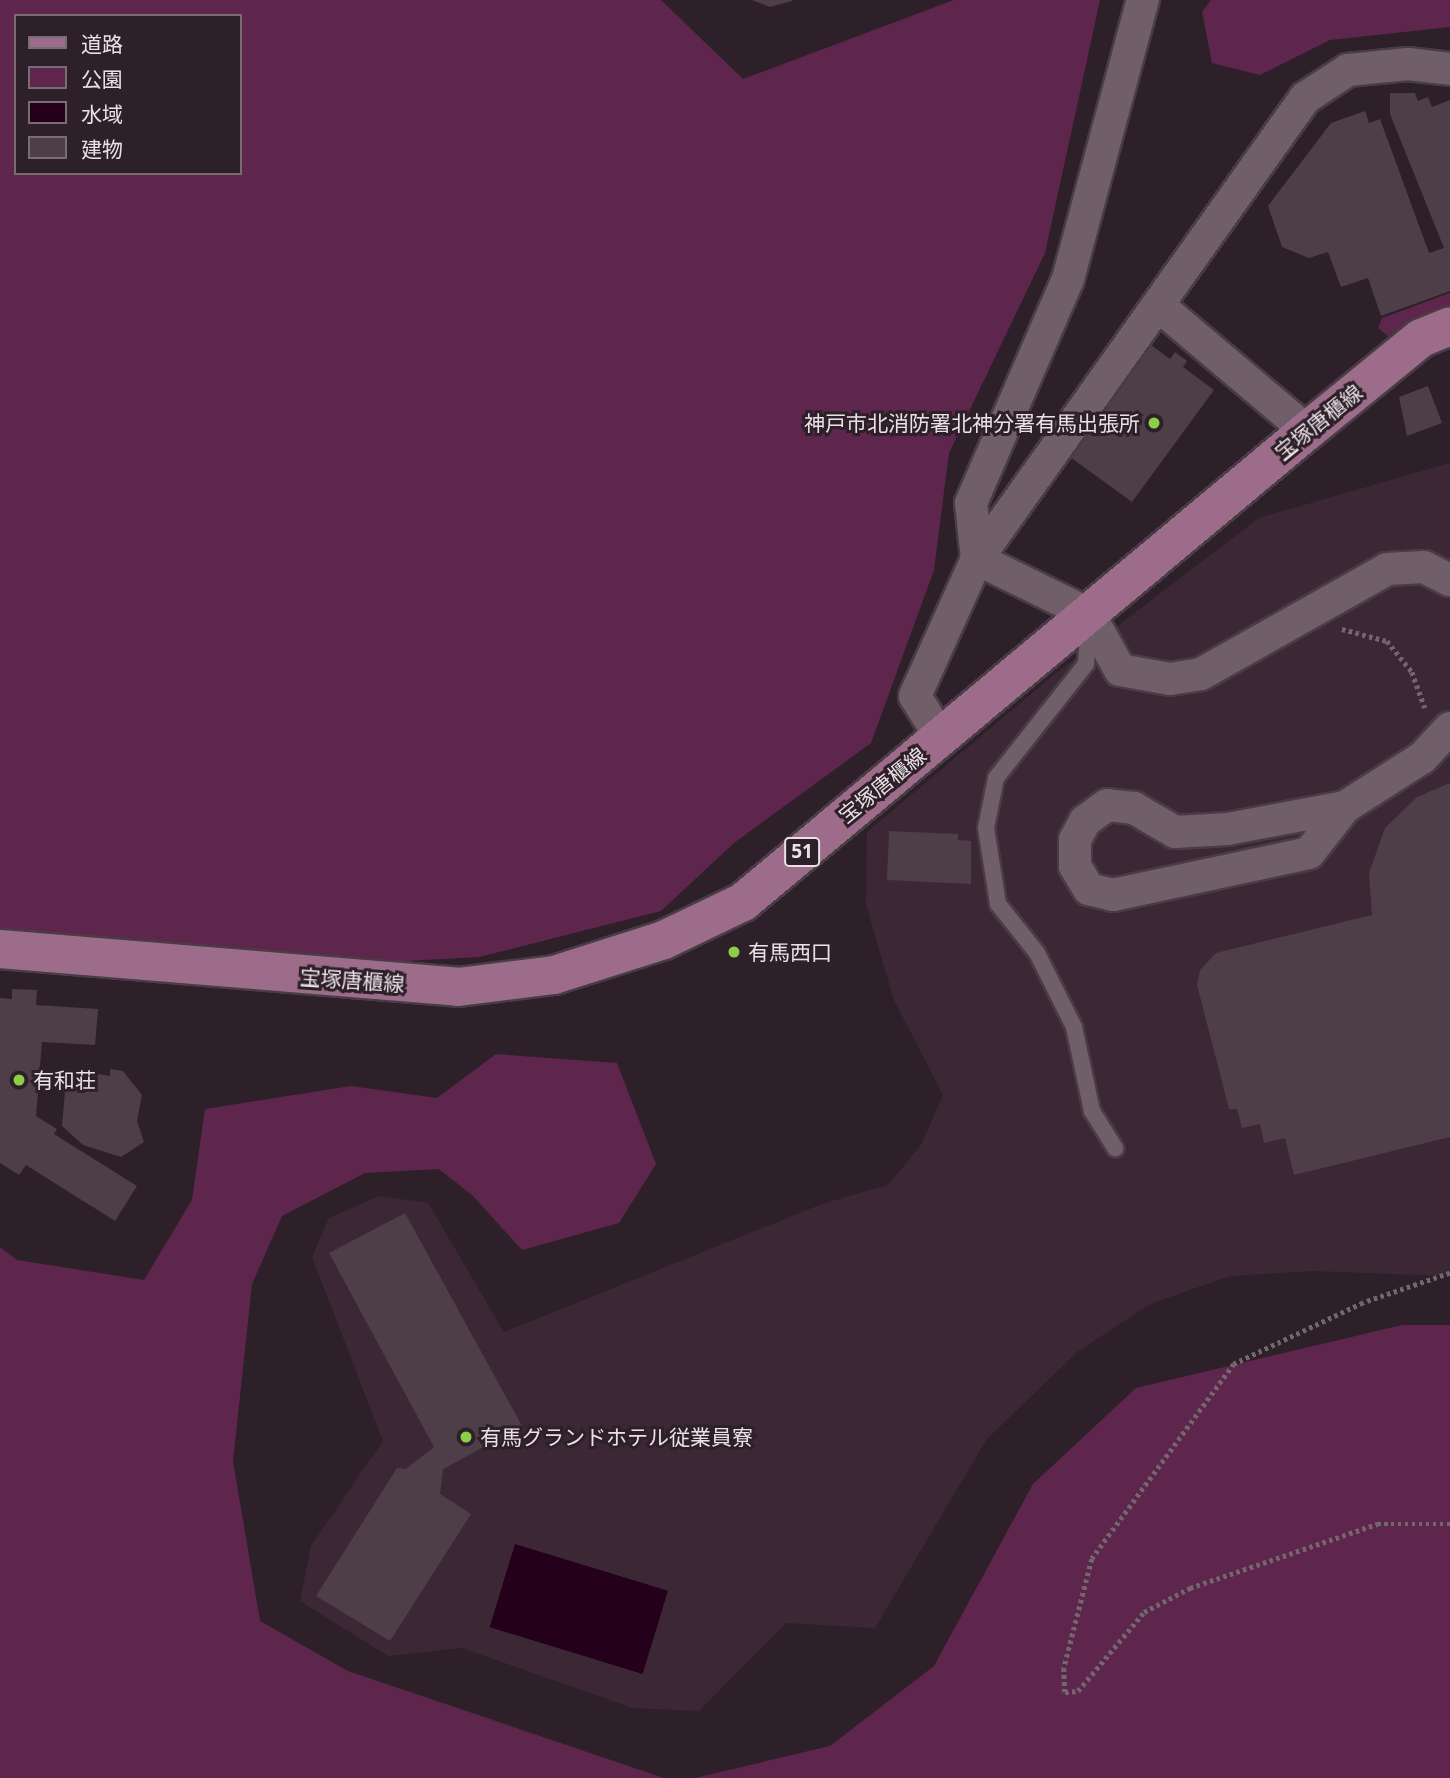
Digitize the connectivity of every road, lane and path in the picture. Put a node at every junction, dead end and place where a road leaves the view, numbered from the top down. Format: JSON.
{"nodes":[{"id":1,"x":1143,"y":0,"type":"edge"},
{"id":2,"x":1450,"y":69,"type":"edge"},
{"id":3,"x":1158,"y":305,"type":"junction"},
{"id":4,"x":1450,"y":326,"type":"edge"},
{"id":5,"x":1307,"y":431,"type":"junction"},
{"id":6,"x":976,"y":559,"type":"junction"},
{"id":7,"x":1450,"y":580,"type":"edge"},
{"id":8,"x":1089,"y":614,"type":"junction"},
{"id":9,"x":1301,"y":618,"type":"junction"},
{"id":10,"x":1448,"y":732,"type":"edge"},
{"id":11,"x":940,"y":738,"type":"junction"},
{"id":12,"x":1345,"y":807,"type":"junction"},
{"id":13,"x":0,"y":949,"type":"edge"},
{"id":14,"x":1115,"y":1148,"type":"dead end"},
{"id":15,"x":1450,"y":1273,"type":"edge"},
{"id":16,"x":1450,"y":1524,"type":"edge"}],
"edges":[{"from":1,"to":6,"type":"street"},
{"from":2,"to":3,"type":"street"},
{"from":3,"to":5,"type":"street"},
{"from":3,"to":6,"type":"street"},
{"from":4,"to":5,"type":"main road","name":"宝塚唐櫃線","number":"51"},
{"from":5,"to":8,"type":"main road","name":"宝塚唐櫃線","number":"51"},
{"from":6,"to":8,"type":"street"},
{"from":6,"to":11,"type":"street"},
{"from":7,"to":9,"type":"street"},
{"from":8,"to":9,"type":"street"},
{"from":8,"to":11,"type":"main road","name":"宝塚唐櫃線","number":"51"},
{"from":8,"to":14,"type":"lane"},
{"from":9,"to":10,"type":"path"},
{"from":10,"to":12,"type":"street"},
{"from":11,"to":13,"type":"main road","name":"宝塚唐櫃線","number":"51"},
{"from":12,"to":12,"type":"street"},
{"from":15,"to":16,"type":"path"}]}
